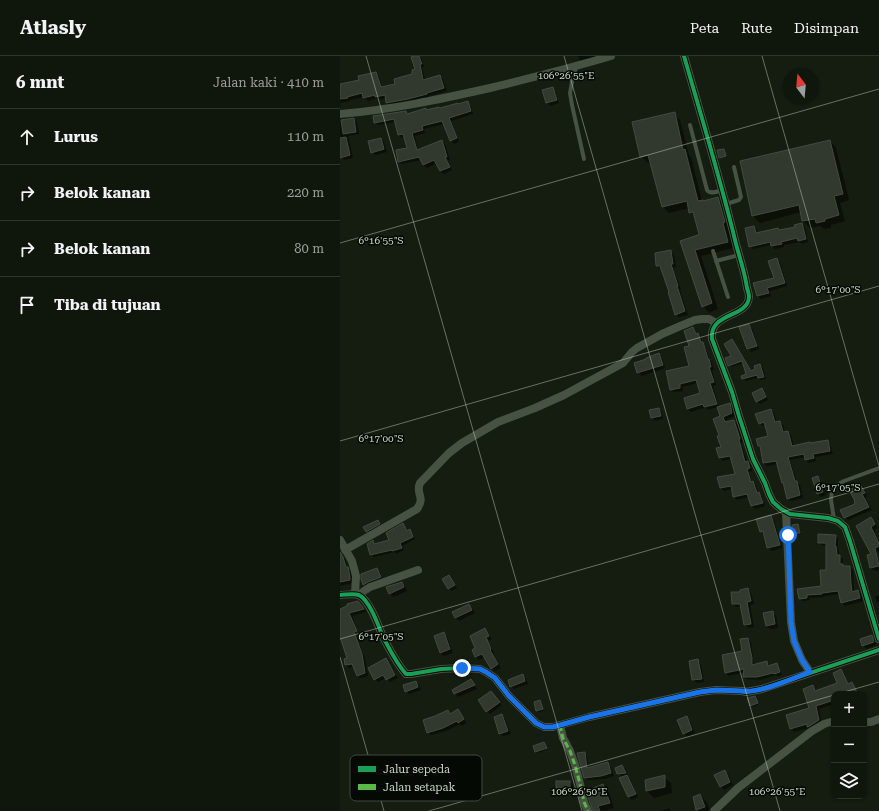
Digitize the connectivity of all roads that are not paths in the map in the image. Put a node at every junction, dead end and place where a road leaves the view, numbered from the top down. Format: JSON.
{"nodes":[{"id":1,"x":611,"y":56,"type":"edge"},
{"id":2,"x":684,"y":56,"type":"edge"},
{"id":3,"x":576,"y":67,"type":"junction"},
{"id":4,"x":340,"y":114,"type":"edge"},
{"id":5,"x":690,"y":125,"type":"dead end"},
{"id":6,"x":584,"y":159,"type":"dead end"},
{"id":7,"x":734,"y":167,"type":"dead end"},
{"id":8,"x":723,"y":190,"type":"junction"},
{"id":9,"x":726,"y":204,"type":"junction"},
{"id":10,"x":713,"y":251,"type":"dead end"},
{"id":11,"x":739,"y":255,"type":"junction"},
{"id":12,"x":716,"y":261,"type":"junction"},
{"id":13,"x":728,"y":297,"type":"dead end"},
{"id":14,"x":716,"y":323,"type":"junction"},
{"id":15,"x":879,"y":468,"type":"edge"},
{"id":16,"x":786,"y":512,"type":"junction"},
{"id":17,"x":834,"y":519,"type":"junction"},
{"id":18,"x":340,"y":540,"type":"edge"},
{"id":19,"x":345,"y":550,"type":"junction"},
{"id":20,"x":418,"y":570,"type":"dead end"},
{"id":21,"x":340,"y":595,"type":"edge"},
{"id":22,"x":357,"y":595,"type":"junction"},
{"id":23,"x":879,"y":639,"type":"edge"},
{"id":24,"x":879,"y":650,"type":"edge"},
{"id":25,"x":810,"y":672,"type":"junction"},
{"id":26,"x":879,"y":719,"type":"edge"},
{"id":27,"x":831,"y":722,"type":"edge"},
{"id":28,"x":867,"y":722,"type":"edge"},
{"id":29,"x":560,"y":725,"type":"junction"},
{"id":30,"x":588,"y":811,"type":"edge"},
{"id":31,"x":714,"y":811,"type":"edge"}],
"edges":[{"from":1,"to":3,"type":"street"},
{"from":2,"to":8,"type":"street"},
{"from":3,"to":4,"type":"street"},
{"from":3,"to":6,"type":"lane"},
{"from":5,"to":8,"type":"lane"},
{"from":7,"to":9,"type":"lane"},
{"from":8,"to":9,"type":"street"},
{"from":9,"to":11,"type":"street"},
{"from":10,"to":12,"type":"lane"},
{"from":11,"to":12,"type":"lane"},
{"from":11,"to":14,"type":"street"},
{"from":12,"to":13,"type":"lane"},
{"from":14,"to":16,"type":"street"},
{"from":14,"to":19,"type":"street"},
{"from":15,"to":17,"type":"lane"},
{"from":16,"to":17,"type":"street"},
{"from":16,"to":25,"type":"street"},
{"from":17,"to":23,"type":"street"},
{"from":18,"to":19,"type":"street"},
{"from":19,"to":22,"type":"street"},
{"from":20,"to":22,"type":"street"},
{"from":21,"to":22,"type":"street"},
{"from":22,"to":29,"type":"street"},
{"from":24,"to":25,"type":"street"},
{"from":25,"to":29,"type":"street"},
{"from":26,"to":28,"type":"street"},
{"from":27,"to":31,"type":"street"},
{"from":29,"to":30,"type":"street"}]}
